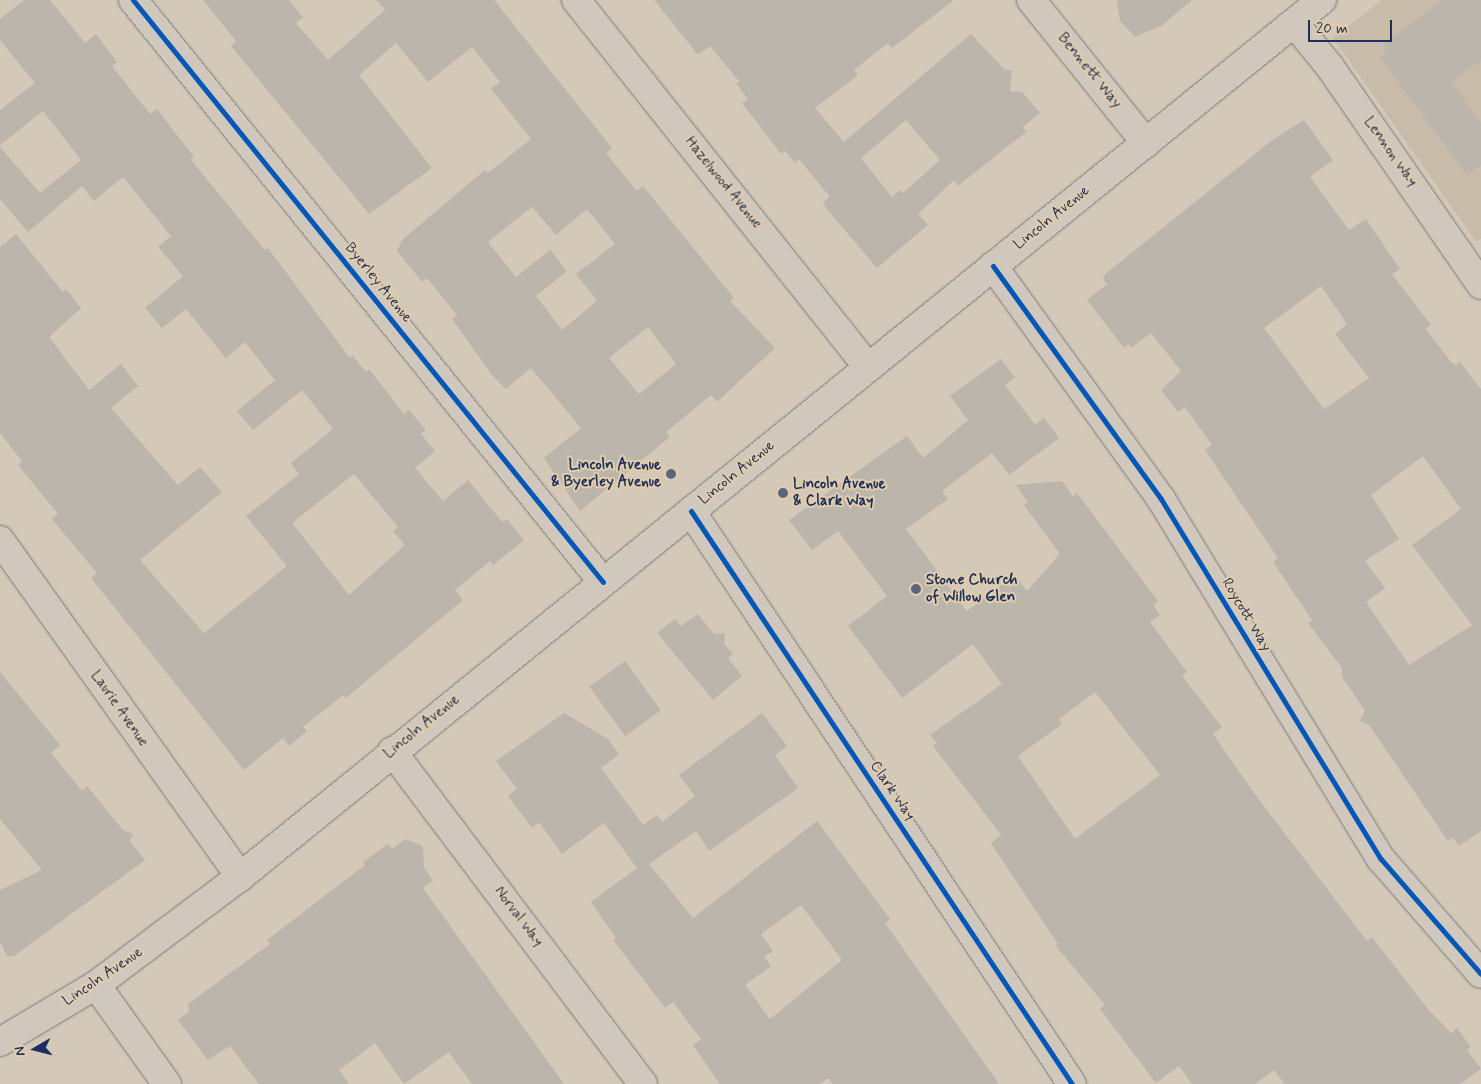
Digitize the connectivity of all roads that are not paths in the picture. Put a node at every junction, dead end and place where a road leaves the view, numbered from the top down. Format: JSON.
{"nodes":[{"id":1,"x":133,"y":0,"type":"edge"},
{"id":2,"x":576,"y":0,"type":"edge"},
{"id":3,"x":1032,"y":0,"type":"edge"},
{"id":4,"x":1322,"y":0,"type":"edge"},
{"id":5,"x":1294,"y":23,"type":"junction"},
{"id":6,"x":1146,"y":143,"type":"junction"},
{"id":7,"x":993,"y":266,"type":"junction"},
{"id":8,"x":1481,"y":285,"type":"edge"},
{"id":9,"x":868,"y":368,"type":"junction"},
{"id":10,"x":691,"y":510,"type":"junction"},
{"id":11,"x":0,"y":540,"type":"edge"},
{"id":12,"x":603,"y":582,"type":"junction"},
{"id":13,"x":392,"y":751,"type":"junction"},
{"id":14,"x":240,"y":877,"type":"junction"},
{"id":15,"x":1481,"y":974,"type":"edge"},
{"id":16,"x":96,"y":985,"type":"junction"},
{"id":17,"x":0,"y":1042,"type":"edge"},
{"id":18,"x":167,"y":1084,"type":"edge"},
{"id":19,"x":643,"y":1084,"type":"edge"},
{"id":20,"x":1072,"y":1084,"type":"edge"}],
"edges":[{"from":1,"to":12,"type":"street","name":"Byerley Avenue"},
{"from":2,"to":9,"type":"street","name":"Hazelwood Avenue"},
{"from":3,"to":6,"type":"street","name":"Bennett Way"},
{"from":4,"to":5,"type":"street","name":"Lincoln Avenue"},
{"from":5,"to":6,"type":"street","name":"Lincoln Avenue"},
{"from":5,"to":8,"type":"street","name":"Lennon Way"},
{"from":6,"to":7,"type":"street","name":"Lincoln Avenue"},
{"from":7,"to":9,"type":"street","name":"Lincoln Avenue"},
{"from":7,"to":15,"type":"street","name":"Roycott Way"},
{"from":9,"to":10,"type":"street","name":"Lincoln Avenue"},
{"from":10,"to":12,"type":"street","name":"Lincoln Avenue"},
{"from":10,"to":20,"type":"street","name":"Clark Way"},
{"from":11,"to":14,"type":"street","name":"Laurie Avenue"},
{"from":12,"to":13,"type":"street","name":"Lincoln Avenue"},
{"from":13,"to":14,"type":"street","name":"Lincoln Avenue"},
{"from":13,"to":19,"type":"street","name":"Norval Way"},
{"from":14,"to":16,"type":"street","name":"Lincoln Avenue"},
{"from":16,"to":17,"type":"street","name":"Lincoln Avenue"},
{"from":16,"to":18,"type":"street"}]}
